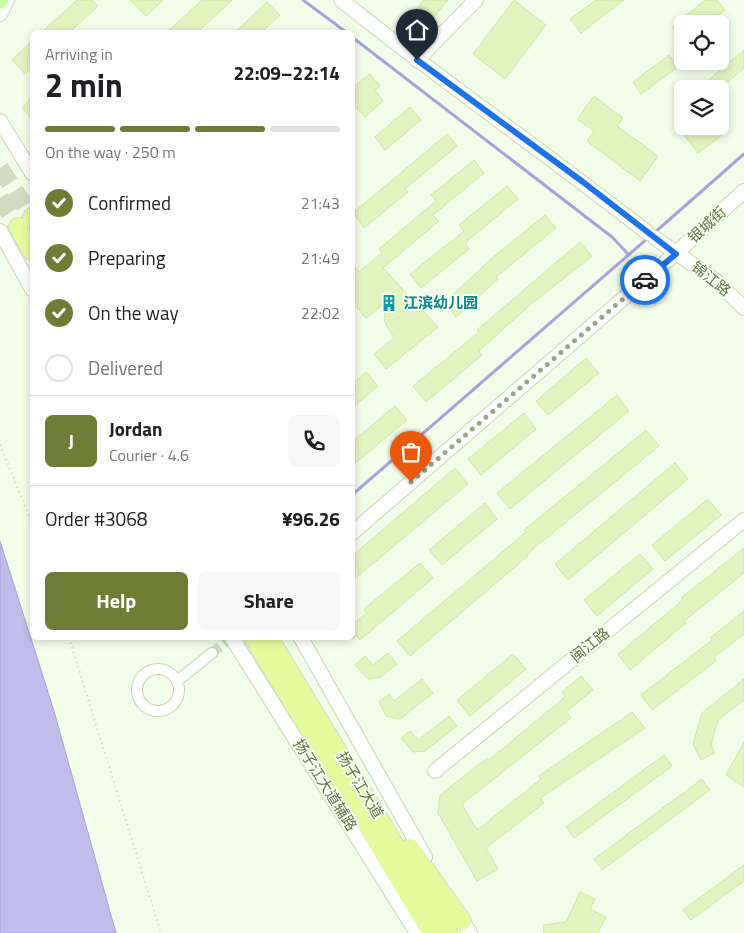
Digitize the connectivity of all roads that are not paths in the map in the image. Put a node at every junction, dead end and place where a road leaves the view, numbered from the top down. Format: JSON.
{"nodes":[{"id":1,"x":7,"y":0,"type":"edge"},
{"id":2,"x":341,"y":0,"type":"edge"},
{"id":3,"x":476,"y":0,"type":"edge"},
{"id":4,"x":0,"y":14,"type":"edge"},
{"id":5,"x":417,"y":60,"type":"junction"},
{"id":6,"x":0,"y":121,"type":"edge"},
{"id":7,"x":30,"y":170,"type":"edge"},
{"id":8,"x":744,"y":191,"type":"edge"},
{"id":9,"x":27,"y":221,"type":"tunnel mouth"},
{"id":10,"x":0,"y":231,"type":"edge"},
{"id":11,"x":30,"y":239,"type":"edge"},
{"id":12,"x":676,"y":254,"type":"junction"},
{"id":13,"x":30,"y":285,"type":"edge"},
{"id":14,"x":744,"y":308,"type":"edge"},
{"id":15,"x":744,"y":520,"type":"edge"},
{"id":16,"x":355,"y":530,"type":"edge"},
{"id":17,"x":233,"y":640,"type":"edge"},
{"id":18,"x":255,"y":640,"type":"edge"},
{"id":19,"x":271,"y":640,"type":"edge"},
{"id":20,"x":302,"y":640,"type":"edge"},
{"id":21,"x":212,"y":653,"type":"tunnel mouth"},
{"id":22,"x":178,"y":680,"type":"junction"},
{"id":23,"x":337,"y":747,"type":"junction"},
{"id":24,"x":435,"y":771,"type":"dead end"},
{"id":25,"x":466,"y":927,"type":"edge"},
{"id":26,"x":417,"y":933,"type":"edge"},
{"id":27,"x":432,"y":933,"type":"edge"},
{"id":28,"x":448,"y":933,"type":"edge"}],
"edges":[{"from":1,"to":4,"type":"street"},
{"from":2,"to":5,"type":"street","name":"锦江路"},
{"from":3,"to":5,"type":"street"},
{"from":5,"to":12,"type":"street","name":"锦江路"},
{"from":6,"to":7,"type":"street"},
{"from":8,"to":12,"type":"street","name":"银城街"},
{"from":9,"to":11,"type":"highway"},
{"from":10,"to":13,"type":"street"},
{"from":12,"to":14,"type":"street","name":"锦江路"},
{"from":12,"to":16,"type":"street","name":"银城街"},
{"from":15,"to":24,"type":"street","name":"闽江路"},
{"from":17,"to":26,"type":"street","name":"扬子江大道辅路"},
{"from":18,"to":27,"type":"highway","name":"扬子江大道"},
{"from":19,"to":23,"type":"highway","name":"扬子江大道"},
{"from":20,"to":25,"type":"street"},
{"from":21,"to":22,"type":"street"},
{"from":22,"to":22,"type":"street"},
{"from":23,"to":25,"type":"highway"},
{"from":23,"to":28,"type":"highway","name":"扬子江大道"}]}
